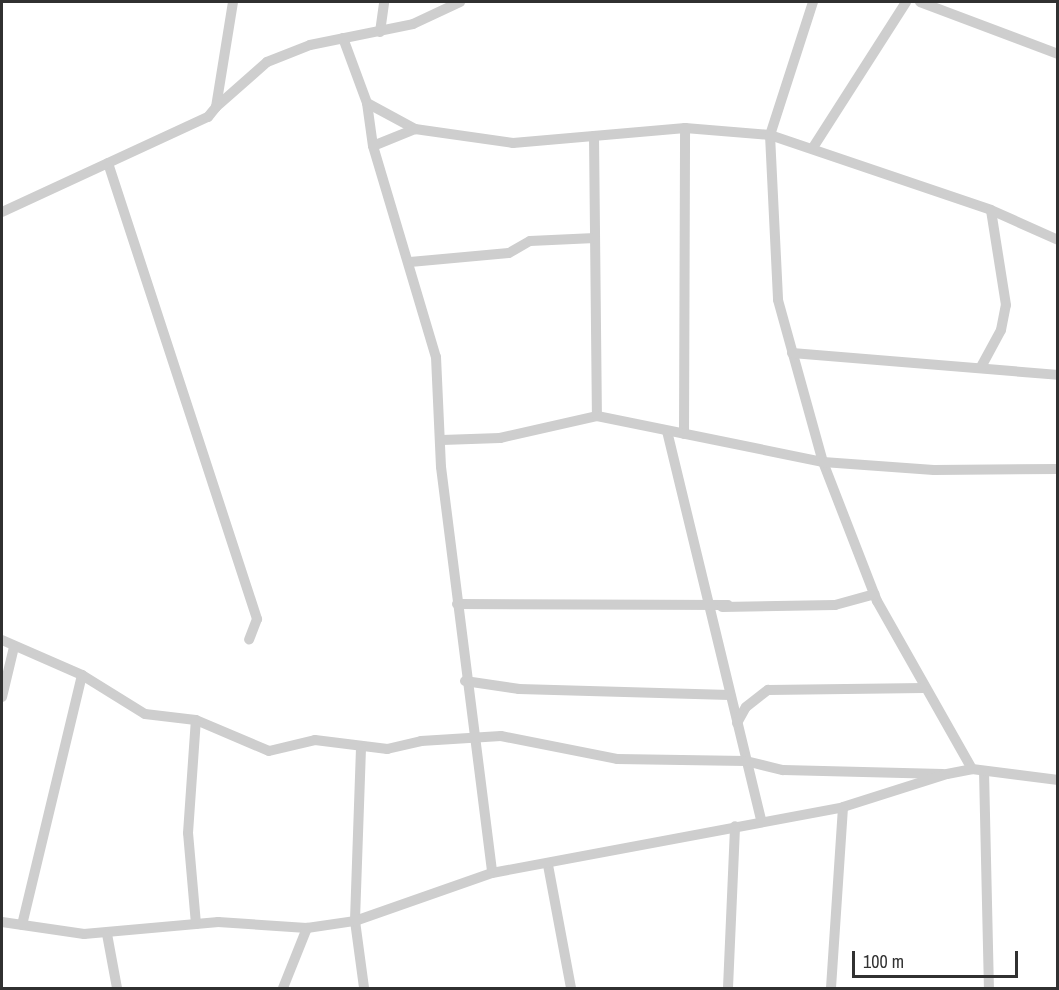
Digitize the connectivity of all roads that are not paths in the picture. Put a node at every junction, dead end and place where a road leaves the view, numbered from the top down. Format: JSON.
{"nodes":[{"id":1,"x":233,"y":2,"type":"edge"},
{"id":2,"x":384,"y":2,"type":"edge"},
{"id":3,"x":460,"y":2,"type":"edge"},
{"id":4,"x":813,"y":2,"type":"edge"},
{"id":5,"x":906,"y":2,"type":"edge"},
{"id":6,"x":920,"y":2,"type":"edge"},
{"id":7,"x":380,"y":32,"type":"junction"},
{"id":8,"x":343,"y":38,"type":"junction"},
{"id":9,"x":1058,"y":54,"type":"edge"},
{"id":10,"x":367,"y":103,"type":"junction"},
{"id":11,"x":216,"y":107,"type":"junction"},
{"id":12,"x":685,"y":128,"type":"junction"},
{"id":13,"x":415,"y":129,"type":"junction"},
{"id":14,"x":770,"y":135,"type":"junction"},
{"id":15,"x":594,"y":136,"type":"junction"},
{"id":16,"x":373,"y":146,"type":"junction"},
{"id":17,"x":814,"y":146,"type":"junction"},
{"id":18,"x":108,"y":163,"type":"junction"},
{"id":19,"x":992,"y":210,"type":"junction"},
{"id":20,"x":2,"y":212,"type":"edge"},
{"id":21,"x":595,"y":238,"type":"junction"},
{"id":22,"x":1058,"y":240,"type":"edge"},
{"id":23,"x":410,"y":262,"type":"junction"},
{"id":24,"x":792,"y":353,"type":"junction"},
{"id":25,"x":981,"y":367,"type":"junction"},
{"id":26,"x":1058,"y":375,"type":"edge"},
{"id":27,"x":597,"y":416,"type":"junction"},
{"id":28,"x":667,"y":431,"type":"junction"},
{"id":29,"x":684,"y":434,"type":"junction"},
{"id":30,"x":442,"y":440,"type":"junction"},
{"id":31,"x":822,"y":462,"type":"junction"},
{"id":32,"x":1058,"y":469,"type":"edge"},
{"id":33,"x":875,"y":594,"type":"junction"},
{"id":34,"x":457,"y":604,"type":"junction"},
{"id":35,"x":707,"y":609,"type":"junction"},
{"id":36,"x":2,"y":640,"type":"edge"},
{"id":37,"x":249,"y":640,"type":"dead end"},
{"id":38,"x":15,"y":647,"type":"junction"},
{"id":39,"x":82,"y":675,"type":"junction"},
{"id":40,"x":465,"y":681,"type":"junction"},
{"id":41,"x":924,"y":688,"type":"junction"},
{"id":42,"x":730,"y":695,"type":"junction"},
{"id":43,"x":2,"y":697,"type":"edge"},
{"id":44,"x":196,"y":720,"type":"junction"},
{"id":45,"x":737,"y":723,"type":"junction"},
{"id":46,"x":472,"y":738,"type":"junction"},
{"id":47,"x":362,"y":748,"type":"junction"},
{"id":48,"x":746,"y":761,"type":"junction"},
{"id":49,"x":972,"y":769,"type":"junction"},
{"id":50,"x":984,"y":771,"type":"junction"},
{"id":51,"x":947,"y":774,"type":"junction"},
{"id":52,"x":1058,"y":780,"type":"edge"},
{"id":53,"x":843,"y":807,"type":"junction"},
{"id":54,"x":761,"y":820,"type":"junction"},
{"id":55,"x":735,"y":826,"type":"junction"},
{"id":56,"x":548,"y":865,"type":"junction"},
{"id":57,"x":492,"y":873,"type":"junction"},
{"id":58,"x":355,"y":921,"type":"junction"},
{"id":59,"x":2,"y":922,"type":"edge"},
{"id":60,"x":195,"y":924,"type":"junction"},
{"id":61,"x":22,"y":925,"type":"junction"},
{"id":62,"x":308,"y":927,"type":"junction"},
{"id":63,"x":107,"y":934,"type":"junction"},
{"id":64,"x":117,"y":988,"type":"edge"},
{"id":65,"x":283,"y":988,"type":"edge"},
{"id":66,"x":363,"y":988,"type":"edge"},
{"id":67,"x":570,"y":988,"type":"edge"},
{"id":68,"x":728,"y":988,"type":"edge"},
{"id":69,"x":831,"y":988,"type":"edge"},
{"id":70,"x":988,"y":988,"type":"edge"}],
"edges":[{"from":1,"to":11,"type":"street"},
{"from":2,"to":7,"type":"street"},
{"from":3,"to":7,"type":"street"},
{"from":4,"to":14,"type":"street"},
{"from":5,"to":17,"type":"street"},
{"from":6,"to":9,"type":"street"},
{"from":7,"to":8,"type":"street"},
{"from":8,"to":10,"type":"street"},
{"from":8,"to":11,"type":"street"},
{"from":10,"to":13,"type":"street"},
{"from":10,"to":16,"type":"street"},
{"from":11,"to":18,"type":"street"},
{"from":12,"to":14,"type":"street"},
{"from":12,"to":15,"type":"street"},
{"from":12,"to":29,"type":"street"},
{"from":13,"to":15,"type":"street"},
{"from":13,"to":16,"type":"street"},
{"from":14,"to":17,"type":"street"},
{"from":14,"to":24,"type":"street"},
{"from":15,"to":21,"type":"street"},
{"from":16,"to":23,"type":"street"},
{"from":17,"to":19,"type":"street"},
{"from":18,"to":20,"type":"street"},
{"from":18,"to":37,"type":"street"},
{"from":19,"to":22,"type":"street"},
{"from":19,"to":25,"type":"street"},
{"from":21,"to":23,"type":"street"},
{"from":21,"to":27,"type":"street"},
{"from":23,"to":30,"type":"street"},
{"from":24,"to":25,"type":"street"},
{"from":24,"to":31,"type":"street"},
{"from":25,"to":26,"type":"street"},
{"from":27,"to":28,"type":"street"},
{"from":27,"to":30,"type":"street"},
{"from":28,"to":29,"type":"street"},
{"from":28,"to":35,"type":"street"},
{"from":29,"to":31,"type":"street"},
{"from":30,"to":34,"type":"street"},
{"from":31,"to":32,"type":"street"},
{"from":31,"to":33,"type":"street"},
{"from":33,"to":35,"type":"street"},
{"from":33,"to":41,"type":"street"},
{"from":34,"to":35,"type":"street"},
{"from":34,"to":40,"type":"street"},
{"from":35,"to":42,"type":"street"},
{"from":36,"to":38,"type":"street"},
{"from":38,"to":39,"type":"street"},
{"from":38,"to":43,"type":"street"},
{"from":39,"to":44,"type":"street"},
{"from":39,"to":61,"type":"street"},
{"from":40,"to":42,"type":"street"},
{"from":40,"to":46,"type":"street"},
{"from":41,"to":45,"type":"street"},
{"from":41,"to":49,"type":"street"},
{"from":42,"to":45,"type":"street"},
{"from":44,"to":47,"type":"street"},
{"from":44,"to":60,"type":"street"},
{"from":45,"to":48,"type":"street"},
{"from":46,"to":47,"type":"street"},
{"from":46,"to":48,"type":"street"},
{"from":46,"to":57,"type":"street"},
{"from":47,"to":58,"type":"street"},
{"from":48,"to":51,"type":"street"},
{"from":48,"to":54,"type":"street"},
{"from":49,"to":50,"type":"street"},
{"from":49,"to":51,"type":"street"},
{"from":50,"to":52,"type":"street"},
{"from":50,"to":70,"type":"street"},
{"from":51,"to":53,"type":"street"},
{"from":53,"to":54,"type":"street"},
{"from":53,"to":69,"type":"street"},
{"from":54,"to":55,"type":"street"},
{"from":55,"to":56,"type":"street"},
{"from":55,"to":68,"type":"street"},
{"from":56,"to":57,"type":"street"},
{"from":56,"to":67,"type":"street"},
{"from":57,"to":58,"type":"street"},
{"from":58,"to":62,"type":"street"},
{"from":58,"to":66,"type":"street"},
{"from":59,"to":61,"type":"street"},
{"from":60,"to":62,"type":"street"},
{"from":60,"to":63,"type":"street"},
{"from":61,"to":63,"type":"street"},
{"from":62,"to":65,"type":"street"},
{"from":63,"to":64,"type":"street"}]}
